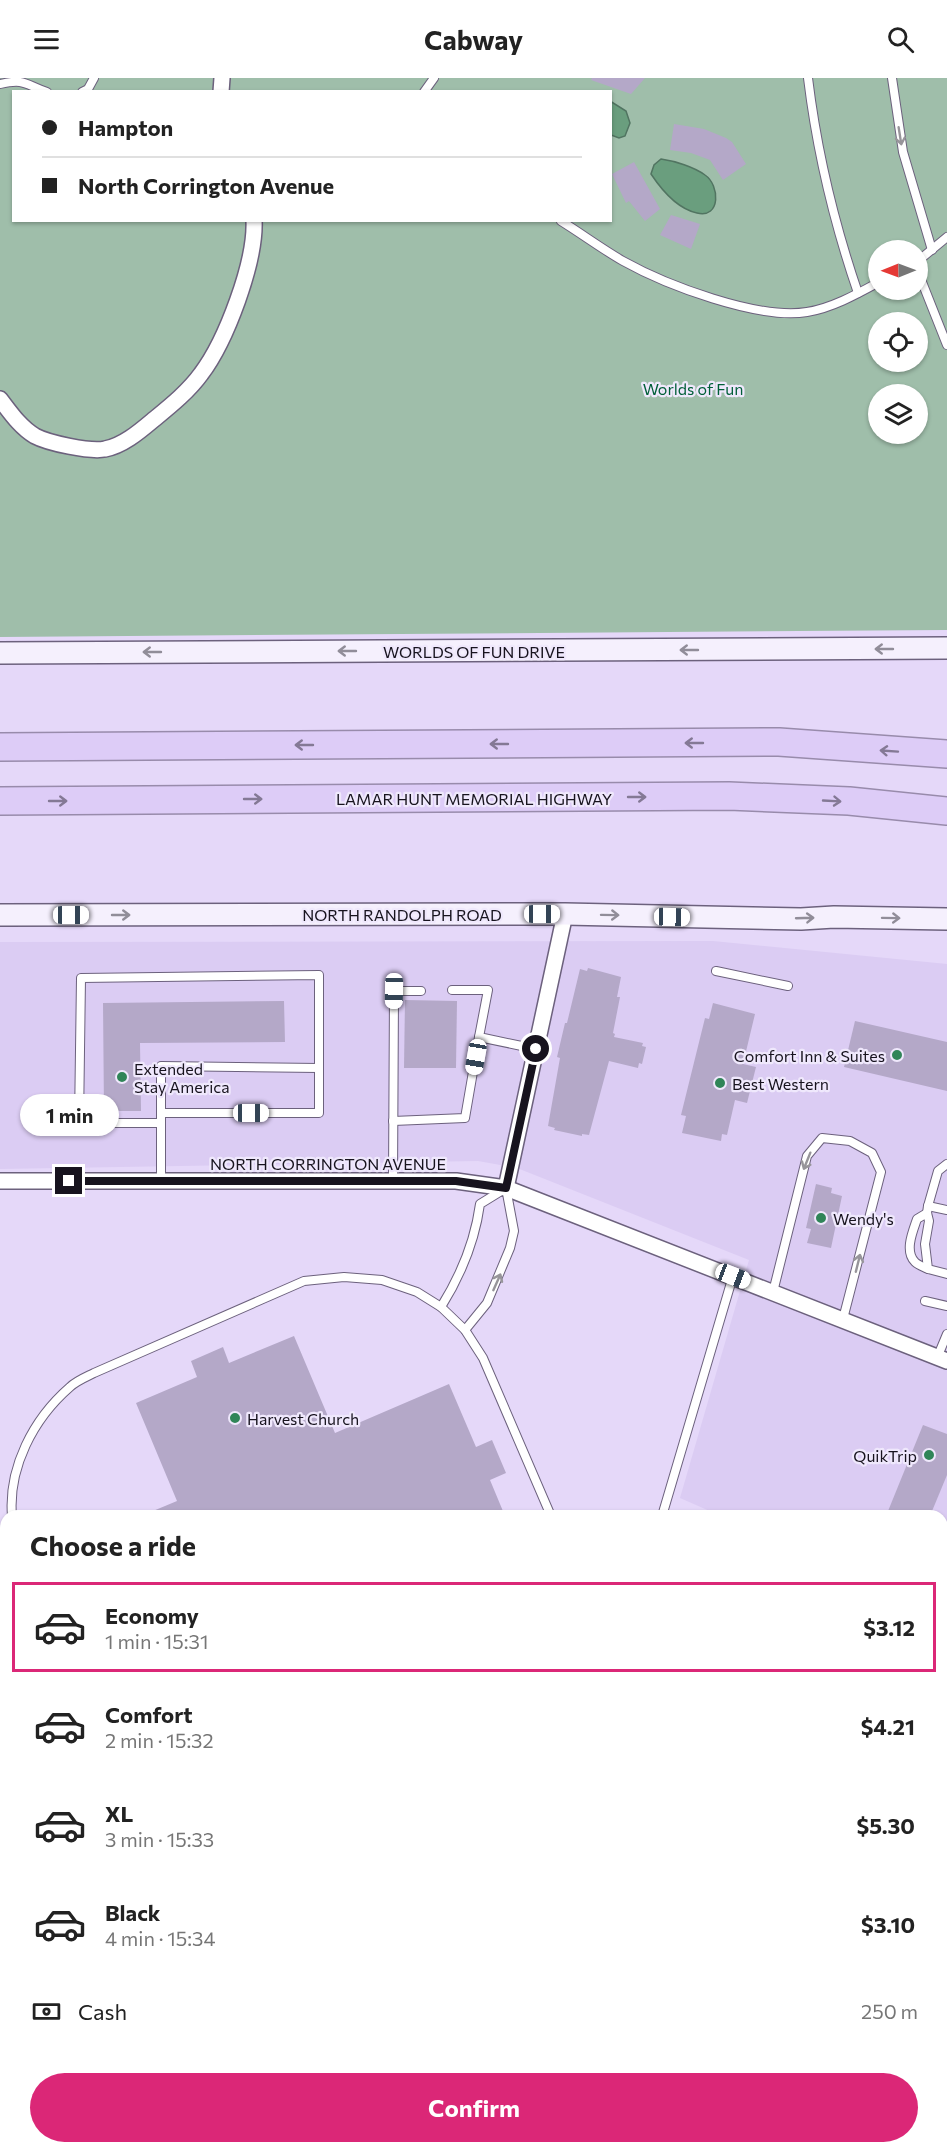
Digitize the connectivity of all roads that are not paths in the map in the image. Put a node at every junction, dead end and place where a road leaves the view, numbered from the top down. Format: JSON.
{"nodes":[{"id":1,"x":807,"y":78,"type":"edge"},
{"id":2,"x":892,"y":78,"type":"edge"},
{"id":3,"x":0,"y":84,"type":"edge"},
{"id":4,"x":43,"y":90,"type":"edge"},
{"id":5,"x":254,"y":222,"type":"edge"},
{"id":6,"x":563,"y":222,"type":"edge"},
{"id":7,"x":947,"y":237,"type":"edge"},
{"id":8,"x":932,"y":250,"type":"junction"},
{"id":9,"x":928,"y":253,"type":"edge"},
{"id":10,"x":868,"y":288,"type":"edge"},
{"id":11,"x":858,"y":293,"type":"junction"},
{"id":12,"x":928,"y":297,"type":"edge"},
{"id":13,"x":947,"y":345,"type":"edge"},
{"id":14,"x":0,"y":399,"type":"edge"},
{"id":15,"x":946,"y":649,"type":"edge"},
{"id":16,"x":0,"y":653,"type":"edge"},
{"id":17,"x":0,"y":747,"type":"edge"},
{"id":18,"x":947,"y":754,"type":"edge"},
{"id":19,"x":0,"y":801,"type":"edge"},
{"id":20,"x":947,"y":811,"type":"edge"},
{"id":21,"x":565,"y":914,"type":"junction"},
{"id":22,"x":0,"y":915,"type":"edge"},
{"id":23,"x":947,"y":919,"type":"edge"},
{"id":24,"x":716,"y":971,"type":"dead end"},
{"id":25,"x":788,"y":986,"type":"dead end"},
{"id":26,"x":452,"y":990,"type":"dead end"},
{"id":27,"x":421,"y":991,"type":"dead end"},
{"id":28,"x":479,"y":1037,"type":"junction"},
{"id":29,"x":536,"y":1049,"type":"junction"},
{"id":30,"x":319,"y":1068,"type":"junction"},
{"id":31,"x":161,"y":1113,"type":"junction"},
{"id":32,"x":393,"y":1121,"type":"junction"},
{"id":33,"x":161,"y":1123,"type":"junction"},
{"id":34,"x":947,"y":1164,"type":"edge"},
{"id":35,"x":0,"y":1181,"type":"edge"},
{"id":36,"x":161,"y":1181,"type":"junction"},
{"id":37,"x":393,"y":1181,"type":"junction"},
{"id":38,"x":506,"y":1188,"type":"junction"},
{"id":39,"x":928,"y":1210,"type":"junction"},
{"id":40,"x":947,"y":1210,"type":"edge"},
{"id":41,"x":928,"y":1269,"type":"junction"},
{"id":42,"x":947,"y":1274,"type":"edge"},
{"id":43,"x":733,"y":1276,"type":"junction"},
{"id":44,"x":773,"y":1292,"type":"junction"},
{"id":45,"x":925,"y":1301,"type":"dead end"},
{"id":46,"x":947,"y":1306,"type":"edge"},
{"id":47,"x":441,"y":1307,"type":"junction"},
{"id":48,"x":843,"y":1319,"type":"junction"},
{"id":49,"x":465,"y":1330,"type":"junction"},
{"id":50,"x":947,"y":1334,"type":"edge"},
{"id":51,"x":942,"y":1359,"type":"edge"},
{"id":52,"x":12,"y":1510,"type":"edge"},
{"id":53,"x":548,"y":1510,"type":"edge"},
{"id":54,"x":664,"y":1510,"type":"edge"}],
"edges":[{"from":1,"to":11,"type":"lane"},
{"from":2,"to":8,"type":"lane","one_way":true},
{"from":3,"to":4,"type":"lane"},
{"from":5,"to":14,"type":"street"},
{"from":6,"to":11,"type":"lane"},
{"from":7,"to":8,"type":"lane"},
{"from":8,"to":9,"type":"lane"},
{"from":10,"to":11,"type":"lane"},
{"from":12,"to":13,"type":"lane"},
{"from":15,"to":16,"type":"main road","name":"WORLDS OF FUN DRIVE","one_way":true},
{"from":18,"to":17,"type":"highway","one_way":true},
{"from":19,"to":20,"type":"highway","name":"LAMAR HUNT MEMORIAL HIGHWAY","one_way":true},
{"from":22,"to":21,"type":"main road","name":"NORTH RANDOLPH ROAD","one_way":true},
{"from":21,"to":23,"type":"main road","name":"NORTH RANDOLPH ROAD","one_way":true},
{"from":21,"to":29,"type":"street"},
{"from":24,"to":25,"type":"lane"},
{"from":26,"to":28,"type":"lane"},
{"from":27,"to":32,"type":"lane"},
{"from":28,"to":29,"type":"lane"},
{"from":28,"to":32,"type":"lane"},
{"from":29,"to":38,"type":"street"},
{"from":30,"to":31,"type":"lane"},
{"from":30,"to":31,"type":"lane"},
{"from":30,"to":33,"type":"lane"},
{"from":31,"to":33,"type":"lane"},
{"from":32,"to":37,"type":"lane"},
{"from":33,"to":36,"type":"lane"},
{"from":34,"to":39,"type":"lane"},
{"from":35,"to":36,"type":"street","name":"NORTH CORRINGTON AVENUE"},
{"from":36,"to":37,"type":"street","name":"NORTH CORRINGTON AVENUE"},
{"from":37,"to":38,"type":"street","name":"NORTH CORRINGTON AVENUE"},
{"from":38,"to":43,"type":"street","name":"NORTH CORRINGTON AVENUE"},
{"from":38,"to":47,"type":"lane"},
{"from":49,"to":38,"type":"lane","one_way":true},
{"from":39,"to":40,"type":"lane"},
{"from":39,"to":41,"type":"lane"},
{"from":39,"to":41,"type":"lane"},
{"from":41,"to":42,"type":"lane"},
{"from":43,"to":44,"type":"street","name":"NORTH CORRINGTON AVENUE"},
{"from":43,"to":54,"type":"lane"},
{"from":44,"to":48,"type":"street","name":"NORTH CORRINGTON AVENUE"},
{"from":48,"to":44,"type":"lane","one_way":true},
{"from":45,"to":46,"type":"lane"},
{"from":47,"to":49,"type":"lane"},
{"from":47,"to":52,"type":"lane"},
{"from":48,"to":51,"type":"street","name":"NORTH CORRINGTON AVENUE"},
{"from":49,"to":53,"type":"lane"},
{"from":50,"to":51,"type":"lane"}]}
